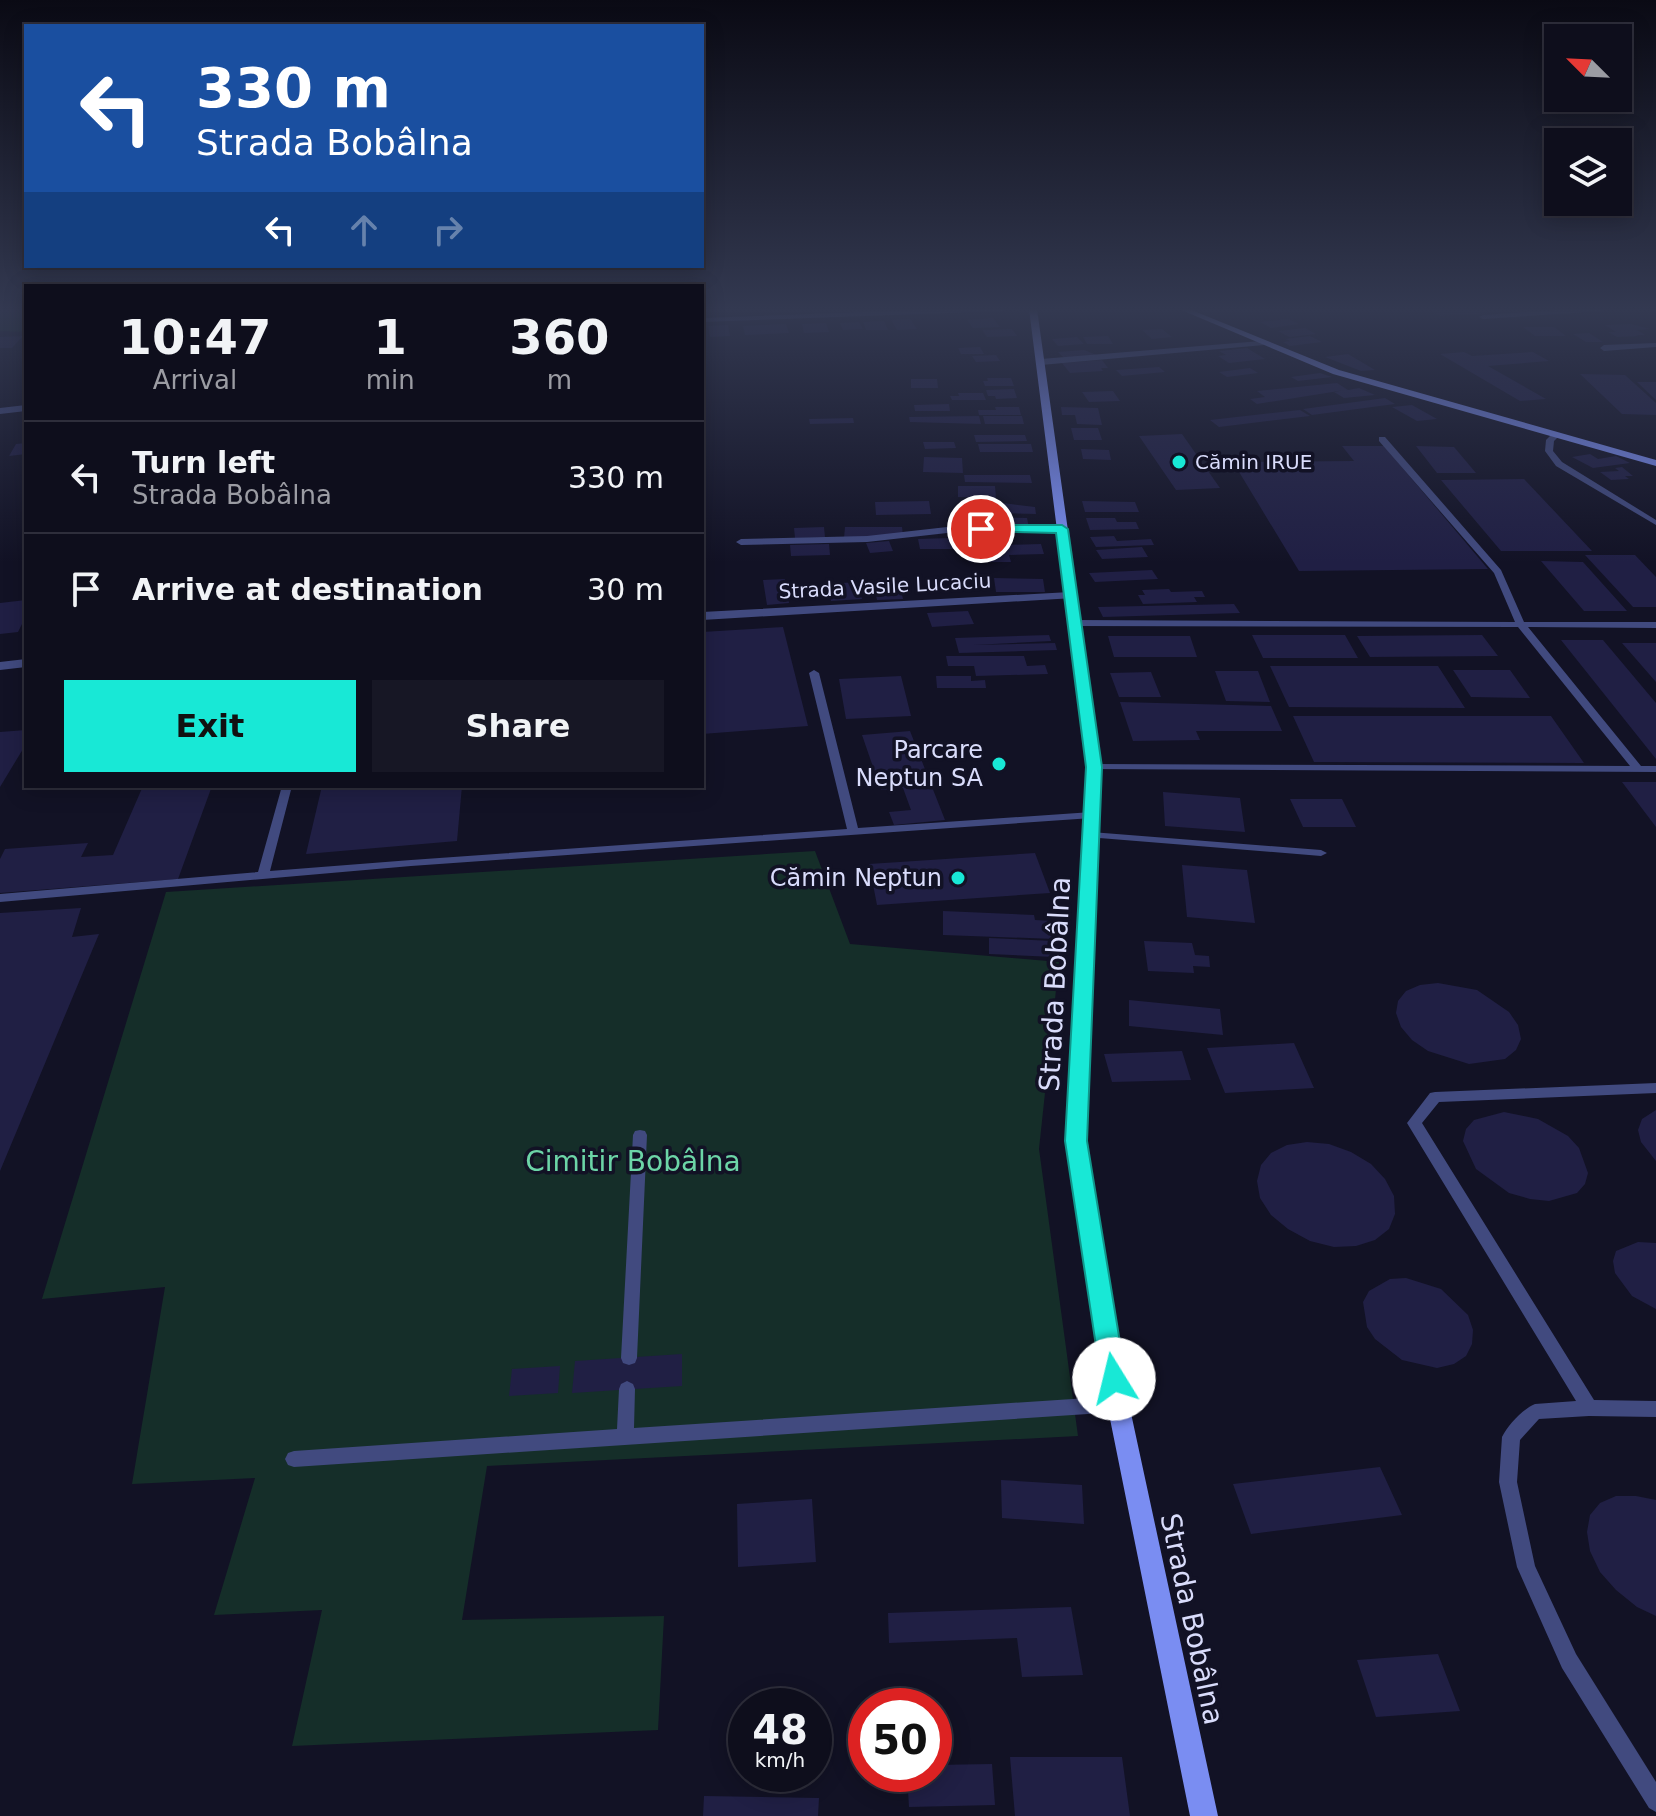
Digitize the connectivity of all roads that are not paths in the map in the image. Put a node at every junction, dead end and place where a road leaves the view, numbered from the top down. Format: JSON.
{"nodes":[{"id":1,"x":1045,"y":394,"type":"edge"},
{"id":2,"x":1409,"y":394,"type":"edge"},
{"id":3,"x":24,"y":408,"type":"edge"},
{"id":4,"x":0,"y":411,"type":"edge"},
{"id":5,"x":1557,"y":434,"type":"junction"},
{"id":6,"x":1382,"y":439,"type":"dead end"},
{"id":7,"x":1622,"y":451,"type":"junction"},
{"id":8,"x":1656,"y":452,"type":"edge"},
{"id":9,"x":1656,"y":463,"type":"edge"},
{"id":10,"x":1656,"y":523,"type":"edge"},
{"id":11,"x":1062,"y":529,"type":"junction"},
{"id":12,"x":741,"y":542,"type":"dead end"},
{"id":13,"x":1070,"y":596,"type":"junction"},
{"id":14,"x":704,"y":616,"type":"edge"},
{"id":15,"x":1073,"y":623,"type":"junction"},
{"id":16,"x":1521,"y":625,"type":"junction"},
{"id":17,"x":1656,"y":625,"type":"edge"},
{"id":18,"x":24,"y":663,"type":"edge"},
{"id":19,"x":0,"y":666,"type":"edge"},
{"id":20,"x":814,"y":673,"type":"dead end"},
{"id":21,"x":1094,"y":767,"type":"junction"},
{"id":22,"x":1638,"y":769,"type":"junction"},
{"id":23,"x":1656,"y":769,"type":"edge"},
{"id":24,"x":286,"y":788,"type":"edge"},
{"id":25,"x":1092,"y":815,"type":"junction"},
{"id":26,"x":853,"y":832,"type":"junction"},
{"id":27,"x":1091,"y":835,"type":"junction"},
{"id":28,"x":1321,"y":853,"type":"dead end"},
{"id":29,"x":263,"y":875,"type":"junction"},
{"id":30,"x":0,"y":898,"type":"edge"},
{"id":31,"x":1656,"y":1088,"type":"edge"},
{"id":32,"x":640,"y":1135,"type":"dead end"},
{"id":33,"x":629,"y":1358,"type":"dead end"},
{"id":34,"x":627,"y":1389,"type":"dead end"},
{"id":35,"x":1118,"y":1404,"type":"junction"},
{"id":36,"x":1589,"y":1408,"type":"junction"},
{"id":37,"x":1656,"y":1409,"type":"edge"},
{"id":38,"x":625,"y":1437,"type":"junction"},
{"id":39,"x":294,"y":1459,"type":"dead end"},
{"id":40,"x":1656,"y":1801,"type":"edge"},
{"id":41,"x":1204,"y":1816,"type":"edge"}],
"edges":[{"from":1,"to":11,"type":"main road","name":"Strada Bobâlna"},
{"from":2,"to":5,"type":"main road"},
{"from":3,"to":4,"type":"street"},
{"from":5,"to":7,"type":"main road"},
{"from":5,"to":10,"type":"lane"},
{"from":6,"to":16,"type":"lane"},
{"from":7,"to":8,"type":"main road"},
{"from":7,"to":9,"type":"main road"},
{"from":11,"to":12,"type":"street"},
{"from":11,"to":13,"type":"main road","name":"Strada Bobâlna"},
{"from":13,"to":14,"type":"street","name":"Strada Vasile Lucaciu"},
{"from":13,"to":15,"type":"main road","name":"Strada Bobâlna"},
{"from":15,"to":16,"type":"lane"},
{"from":15,"to":21,"type":"main road","name":"Strada Bobâlna"},
{"from":16,"to":17,"type":"lane"},
{"from":16,"to":22,"type":"lane"},
{"from":18,"to":19,"type":"street"},
{"from":20,"to":26,"type":"lane"},
{"from":21,"to":22,"type":"lane"},
{"from":21,"to":25,"type":"main road","name":"Strada Bobâlna"},
{"from":22,"to":23,"type":"lane"},
{"from":24,"to":29,"type":"lane"},
{"from":25,"to":26,"type":"lane"},
{"from":25,"to":27,"type":"main road","name":"Strada Bobâlna"},
{"from":26,"to":29,"type":"lane"},
{"from":27,"to":28,"type":"lane"},
{"from":27,"to":35,"type":"main road","name":"Strada Bobâlna"},
{"from":29,"to":30,"type":"lane"},
{"from":31,"to":36,"type":"lane"},
{"from":32,"to":33,"type":"lane"},
{"from":34,"to":38,"type":"lane"},
{"from":35,"to":38,"type":"lane"},
{"from":35,"to":41,"type":"main road","name":"Strada Bobâlna"},
{"from":36,"to":37,"type":"lane"},
{"from":36,"to":40,"type":"lane"},
{"from":38,"to":39,"type":"lane"}]}
